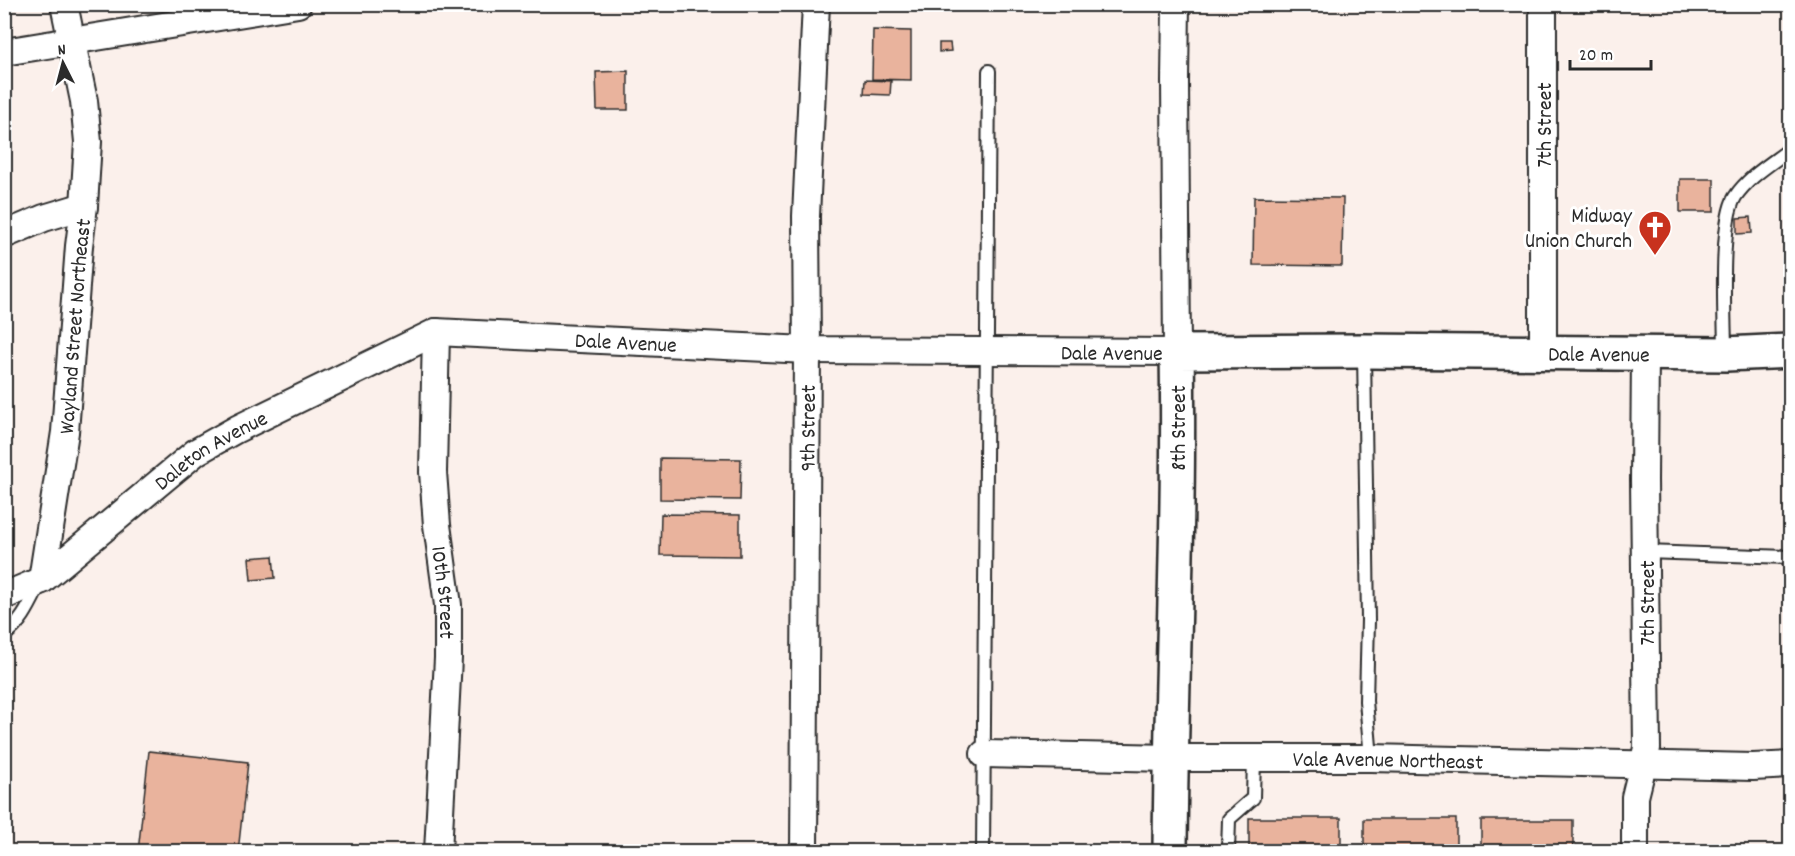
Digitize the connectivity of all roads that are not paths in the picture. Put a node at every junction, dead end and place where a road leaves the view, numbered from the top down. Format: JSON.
{"nodes":[{"id":1,"x":64,"y":4,"type":"edge"},
{"id":2,"x":298,"y":4,"type":"edge"},
{"id":3,"x":816,"y":4,"type":"edge"},
{"id":4,"x":1176,"y":4,"type":"edge"},
{"id":5,"x":1543,"y":4,"type":"edge"},
{"id":6,"x":72,"y":40,"type":"junction"},
{"id":7,"x":4,"y":52,"type":"edge"},
{"id":8,"x":989,"y":71,"type":"dead end"},
{"id":9,"x":1791,"y":149,"type":"edge"},
{"id":10,"x":84,"y":206,"type":"junction"},
{"id":11,"x":4,"y":235,"type":"edge"},
{"id":12,"x":436,"y":332,"type":"junction"},
{"id":13,"x":807,"y":350,"type":"junction"},
{"id":14,"x":987,"y":350,"type":"junction"},
{"id":15,"x":1364,"y":351,"type":"junction"},
{"id":16,"x":1791,"y":351,"type":"edge"},
{"id":17,"x":1177,"y":352,"type":"junction"},
{"id":18,"x":1645,"y":353,"type":"junction"},
{"id":19,"x":1543,"y":354,"type":"junction"},
{"id":20,"x":1725,"y":354,"type":"junction"},
{"id":21,"x":1646,"y":552,"type":"junction"},
{"id":22,"x":1791,"y":557,"type":"edge"},
{"id":23,"x":42,"y":580,"type":"junction"},
{"id":24,"x":4,"y":596,"type":"edge"},
{"id":25,"x":4,"y":634,"type":"edge"},
{"id":26,"x":984,"y":754,"type":"junction"},
{"id":27,"x":1171,"y":758,"type":"junction"},
{"id":28,"x":1254,"y":758,"type":"junction"},
{"id":29,"x":1371,"y":758,"type":"junction"},
{"id":30,"x":1644,"y":764,"type":"junction"},
{"id":31,"x":1791,"y":765,"type":"edge"},
{"id":32,"x":438,"y":852,"type":"edge"},
{"id":33,"x":804,"y":852,"type":"edge"},
{"id":34,"x":983,"y":852,"type":"edge"},
{"id":35,"x":1170,"y":852,"type":"edge"},
{"id":36,"x":1228,"y":852,"type":"edge"},
{"id":37,"x":1635,"y":852,"type":"edge"}],
"edges":[{"from":1,"to":6,"type":"street","name":"Wayland Street Northeast"},
{"from":2,"to":6,"type":"street"},
{"from":3,"to":13,"type":"street","name":"9th Street"},
{"from":4,"to":17,"type":"street","name":"8th Street"},
{"from":5,"to":19,"type":"street","name":"7th Street"},
{"from":6,"to":7,"type":"street"},
{"from":6,"to":10,"type":"street","name":"Wayland Street Northeast"},
{"from":8,"to":14,"type":"lane"},
{"from":9,"to":20,"type":"lane"},
{"from":10,"to":11,"type":"street"},
{"from":10,"to":23,"type":"street","name":"Wayland Street Northeast"},
{"from":12,"to":13,"type":"street","name":"Dale Avenue"},
{"from":12,"to":23,"type":"street","name":"Daleton Avenue"},
{"from":12,"to":32,"type":"street","name":"10th Street"},
{"from":13,"to":14,"type":"street","name":"Dale Avenue"},
{"from":13,"to":33,"type":"street","name":"9th Street"},
{"from":14,"to":17,"type":"street","name":"Dale Avenue"},
{"from":14,"to":26,"type":"lane"},
{"from":15,"to":17,"type":"street","name":"Dale Avenue"},
{"from":15,"to":19,"type":"street","name":"Dale Avenue"},
{"from":15,"to":29,"type":"lane"},
{"from":16,"to":20,"type":"street","name":"Dale Avenue"},
{"from":17,"to":27,"type":"street","name":"8th Street"},
{"from":18,"to":19,"type":"street","name":"Dale Avenue"},
{"from":18,"to":20,"type":"street","name":"Dale Avenue"},
{"from":18,"to":21,"type":"street","name":"7th Street"},
{"from":21,"to":22,"type":"lane"},
{"from":21,"to":30,"type":"street","name":"7th Street"},
{"from":23,"to":24,"type":"street","name":"Daleton Avenue"},
{"from":23,"to":25,"type":"lane","name":"Wayland Street Northeast"},
{"from":26,"to":27,"type":"street","name":"Vale Avenue Northeast"},
{"from":26,"to":34,"type":"lane"},
{"from":27,"to":28,"type":"street","name":"Vale Avenue Northeast"},
{"from":27,"to":35,"type":"street","name":"8th Street"},
{"from":28,"to":29,"type":"street","name":"Vale Avenue Northeast"},
{"from":28,"to":36,"type":"lane"},
{"from":29,"to":30,"type":"street","name":"Vale Avenue Northeast"},
{"from":30,"to":31,"type":"street","name":"Vale Avenue Northeast"},
{"from":30,"to":37,"type":"street","name":"7th Street"}]}
